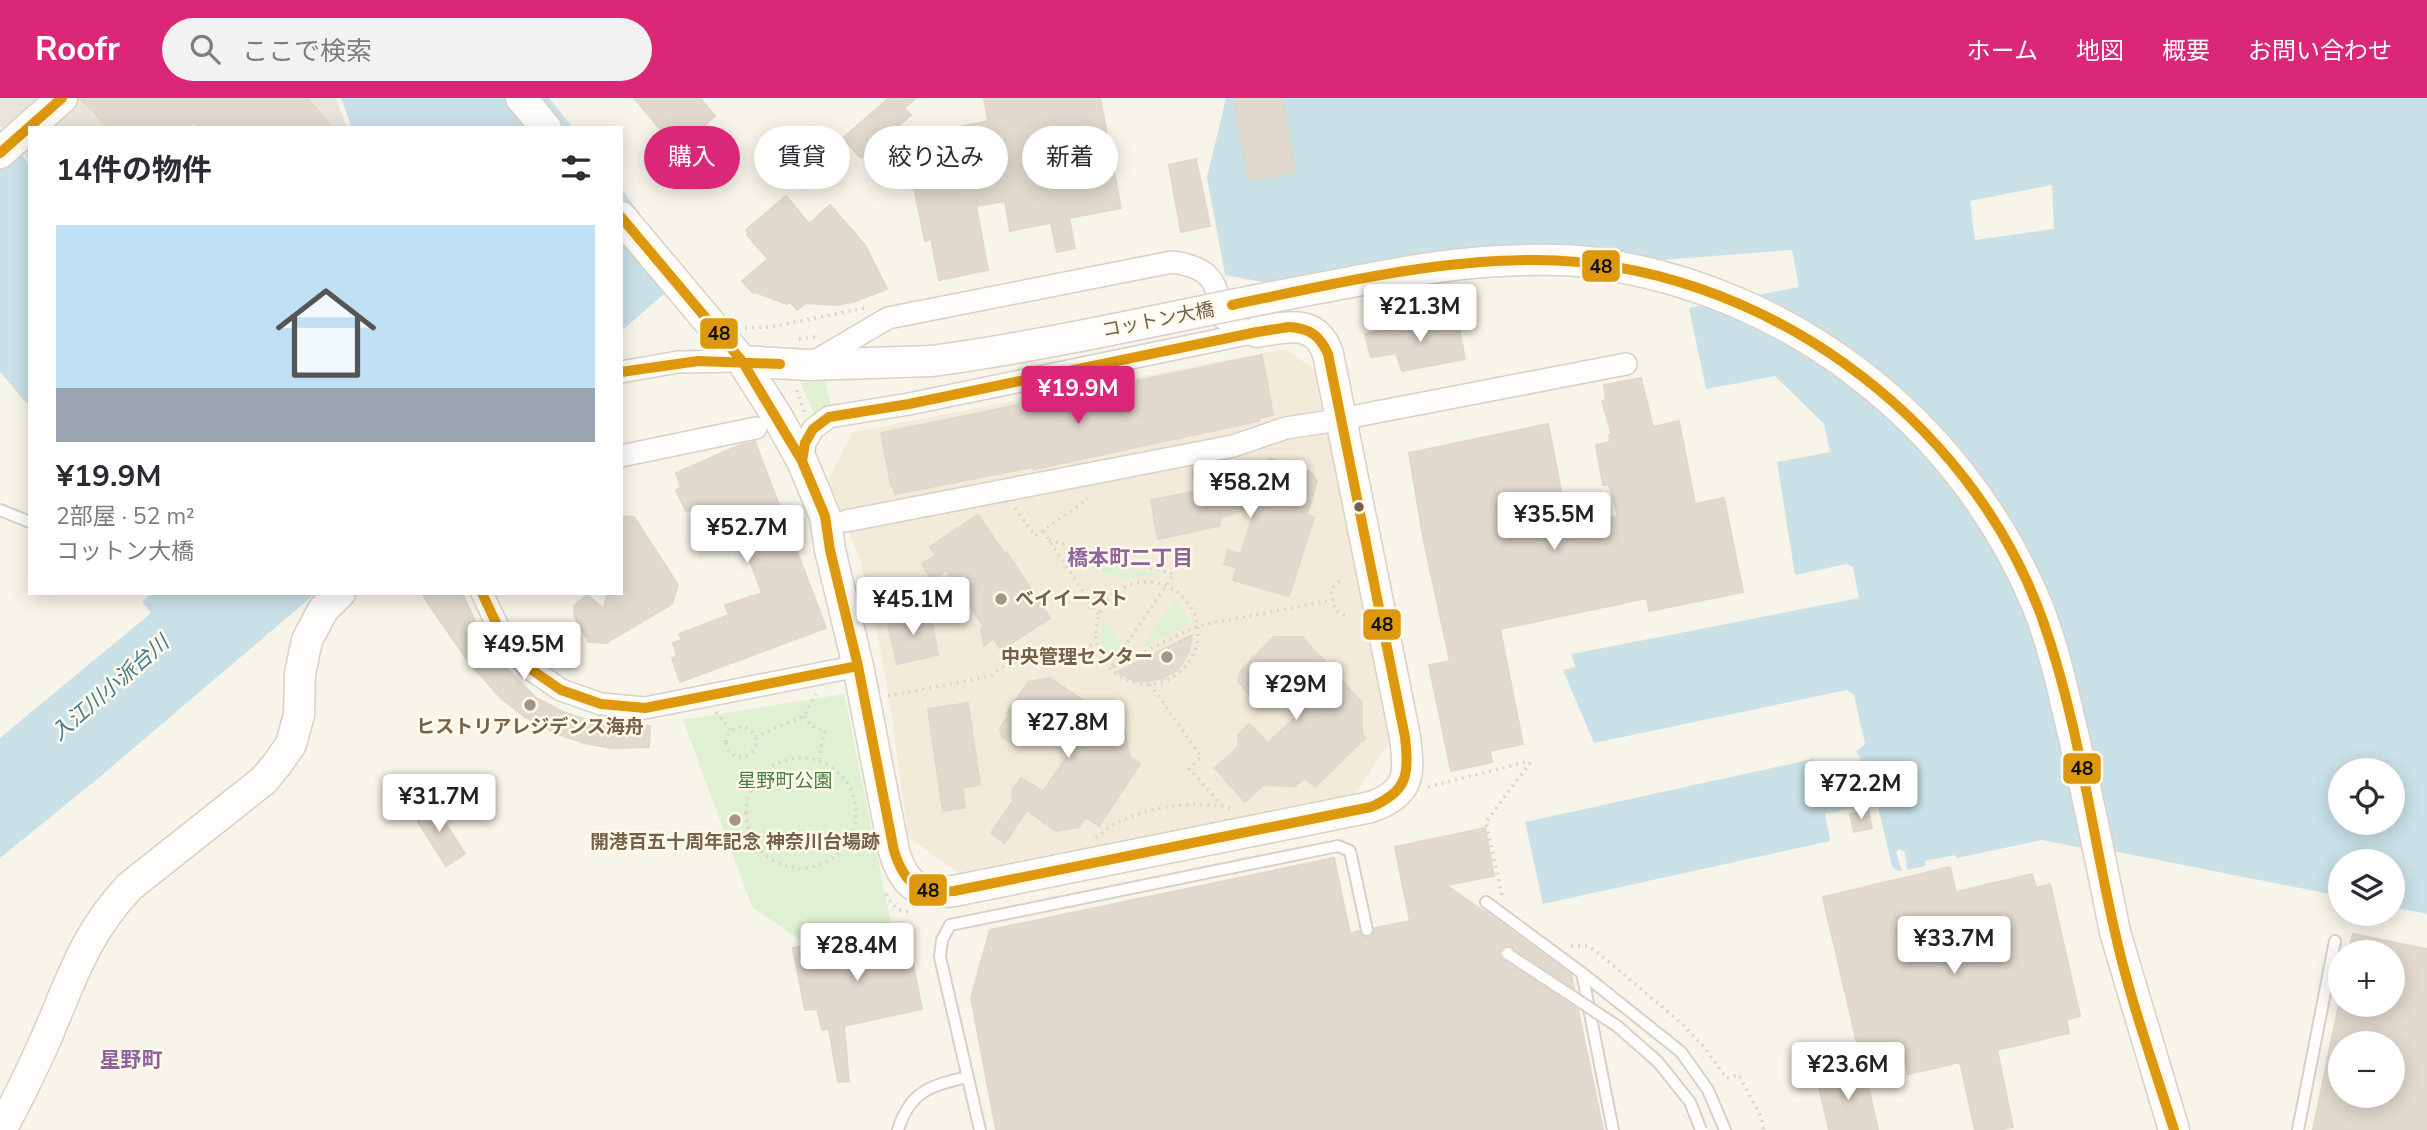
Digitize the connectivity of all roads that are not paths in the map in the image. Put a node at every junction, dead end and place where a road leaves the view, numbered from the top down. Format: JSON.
{"nodes":[{"id":1,"x":62,"y":98,"type":"edge"},
{"id":2,"x":521,"y":98,"type":"edge"},
{"id":3,"x":31,"y":126,"type":"edge"},
{"id":4,"x":544,"y":126,"type":"edge"},
{"id":5,"x":28,"y":128,"type":"edge"},
{"id":6,"x":4,"y":150,"type":"edge"},
{"id":7,"x":623,"y":219,"type":"edge"},
{"id":8,"x":1223,"y":318,"type":"junction"},
{"id":9,"x":1257,"y":332,"type":"junction"},
{"id":10,"x":1201,"y":344,"type":"junction"},
{"id":11,"x":747,"y":347,"type":"junction"},
{"id":12,"x":1626,"y":365,"type":"dead end"},
{"id":13,"x":623,"y":372,"type":"edge"},
{"id":14,"x":803,"y":378,"type":"junction"},
{"id":15,"x":1351,"y":417,"type":"dead end"},
{"id":16,"x":1325,"y":422,"type":"dead end"},
{"id":17,"x":756,"y":428,"type":"dead end"},
{"id":18,"x":623,"y":457,"type":"edge"},
{"id":19,"x":802,"y":461,"type":"junction"},
{"id":20,"x":0,"y":510,"type":"edge"},
{"id":21,"x":28,"y":521,"type":"edge"},
{"id":22,"x":846,"y":521,"type":"dead end"},
{"id":23,"x":338,"y":595,"type":"edge"},
{"id":24,"x":483,"y":595,"type":"edge"},
{"id":25,"x":858,"y":666,"type":"junction"},
{"id":26,"x":1486,"y":902,"type":"dead end"},
{"id":27,"x":1367,"y":930,"type":"dead end"},
{"id":28,"x":1508,"y":954,"type":"dead end"},
{"id":29,"x":1582,"y":973,"type":"junction"},
{"id":30,"x":2328,"y":977,"type":"edge"},
{"id":31,"x":967,"y":1077,"type":"junction"},
{"id":32,"x":1,"y":1130,"type":"edge"},
{"id":33,"x":898,"y":1130,"type":"edge"},
{"id":34,"x":980,"y":1130,"type":"edge"},
{"id":35,"x":1614,"y":1130,"type":"edge"},
{"id":36,"x":1700,"y":1130,"type":"edge"},
{"id":37,"x":1725,"y":1130,"type":"edge"},
{"id":38,"x":2174,"y":1130,"type":"edge"},
{"id":39,"x":2298,"y":1130,"type":"edge"}],
"edges":[{"from":1,"to":3,"type":"street"},
{"from":2,"to":4,"type":"street"},
{"from":5,"to":6,"type":"street"},
{"from":7,"to":11,"type":"street"},
{"from":8,"to":9,"type":"street"},
{"from":8,"to":10,"type":"street"},
{"from":8,"to":14,"type":"street"},
{"from":9,"to":10,"type":"street"},
{"from":9,"to":25,"type":"street"},
{"from":10,"to":19,"type":"street"},
{"from":11,"to":13,"type":"street"},
{"from":11,"to":14,"type":"street","name":"コットン大橋"},
{"from":11,"to":19,"type":"street"},
{"from":12,"to":15,"type":"street"},
{"from":14,"to":38,"type":"street","name":"コットン大橋","bridge":true},
{"from":16,"to":22,"type":"street"},
{"from":17,"to":18,"type":"street"},
{"from":19,"to":25,"type":"street"},
{"from":20,"to":21,"type":"lane"},
{"from":23,"to":32,"type":"street"},
{"from":24,"to":25,"type":"street"},
{"from":26,"to":29,"type":"lane"},
{"from":27,"to":31,"type":"lane"},
{"from":28,"to":36,"type":"lane","bridge":true},
{"from":29,"to":35,"type":"lane"},
{"from":29,"to":37,"type":"lane"},
{"from":30,"to":39,"type":"lane"},
{"from":31,"to":33,"type":"lane"},
{"from":31,"to":34,"type":"lane"}]}
